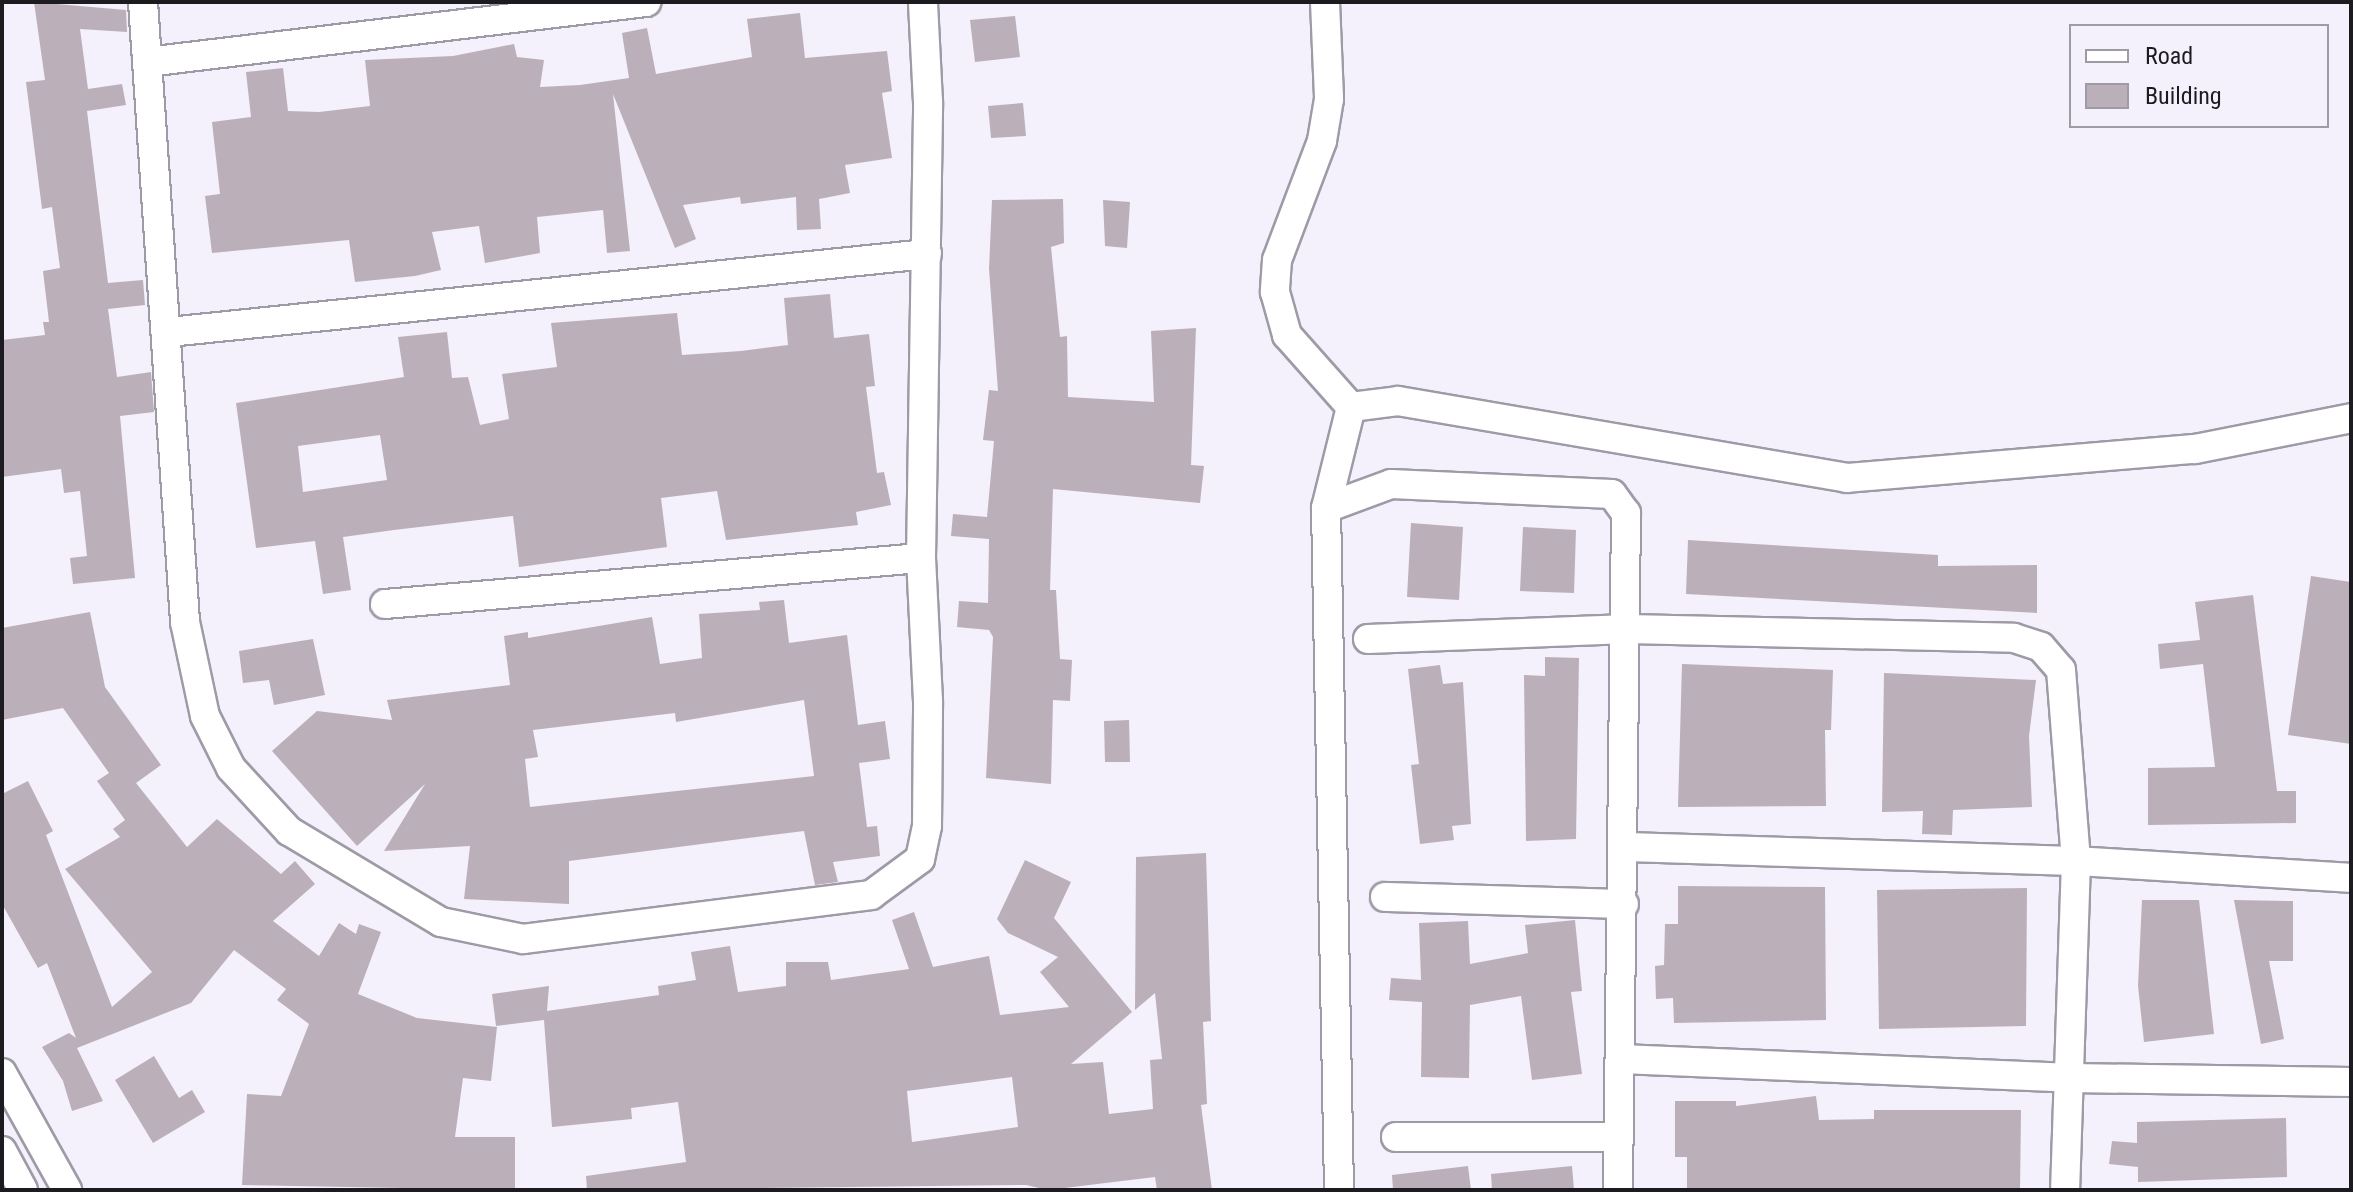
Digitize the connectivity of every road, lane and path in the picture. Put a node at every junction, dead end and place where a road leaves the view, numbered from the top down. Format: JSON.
{"nodes":[{"id":1,"x":143,"y":2,"type":"edge"},
{"id":2,"x":646,"y":2,"type":"edge"},
{"id":3,"x":923,"y":2,"type":"edge"},
{"id":4,"x":1325,"y":2,"type":"edge"},
{"id":5,"x":548,"y":6,"type":"edge"},
{"id":6,"x":147,"y":62,"type":"junction"},
{"id":7,"x":927,"y":254,"type":"junction"},
{"id":8,"x":169,"y":332,"type":"junction"},
{"id":9,"x":1351,"y":407,"type":"junction"},
{"id":10,"x":2351,"y":418,"type":"edge"},
{"id":11,"x":1326,"y":508,"type":"junction"},
{"id":12,"x":921,"y":558,"type":"junction"},
{"id":13,"x":385,"y":604,"type":"dead end"},
{"id":14,"x":1628,"y":629,"type":"junction"},
{"id":15,"x":1368,"y":639,"type":"dead end"},
{"id":16,"x":1625,"y":847,"type":"junction"},
{"id":17,"x":2076,"y":861,"type":"junction"},
{"id":18,"x":2351,"y":878,"type":"edge"},
{"id":19,"x":1385,"y":897,"type":"dead end"},
{"id":20,"x":1624,"y":904,"type":"junction"},
{"id":21,"x":1621,"y":1059,"type":"junction"},
{"id":22,"x":2,"y":1073,"type":"edge"},
{"id":23,"x":2072,"y":1078,"type":"junction"},
{"id":24,"x":2351,"y":1082,"type":"edge"},
{"id":25,"x":1396,"y":1137,"type":"dead end"},
{"id":26,"x":1619,"y":1137,"type":"junction"},
{"id":27,"x":2,"y":1151,"type":"edge"},
{"id":28,"x":23,"y":1190,"type":"edge"},
{"id":29,"x":67,"y":1190,"type":"edge"},
{"id":30,"x":1339,"y":1190,"type":"edge"},
{"id":31,"x":1618,"y":1190,"type":"edge"},
{"id":32,"x":2065,"y":1190,"type":"edge"}],
"edges":[{"from":1,"to":6,"type":"street"},
{"from":2,"to":5,"type":"street"},
{"from":3,"to":7,"type":"street"},
{"from":4,"to":9,"type":"street"},
{"from":5,"to":6,"type":"street"},
{"from":6,"to":8,"type":"street"},
{"from":7,"to":8,"type":"street"},
{"from":7,"to":12,"type":"street"},
{"from":8,"to":12,"type":"street"},
{"from":9,"to":10,"type":"street"},
{"from":9,"to":11,"type":"street"},
{"from":11,"to":14,"type":"street"},
{"from":11,"to":30,"type":"street"},
{"from":12,"to":13,"type":"street"},
{"from":14,"to":15,"type":"street"},
{"from":14,"to":16,"type":"street"},
{"from":14,"to":17,"type":"street"},
{"from":16,"to":17,"type":"street"},
{"from":16,"to":20,"type":"street"},
{"from":17,"to":18,"type":"street"},
{"from":17,"to":23,"type":"street"},
{"from":19,"to":20,"type":"street"},
{"from":20,"to":21,"type":"street"},
{"from":21,"to":23,"type":"street"},
{"from":21,"to":26,"type":"street"},
{"from":22,"to":29,"type":"street"},
{"from":23,"to":24,"type":"street"},
{"from":23,"to":32,"type":"street"},
{"from":25,"to":26,"type":"street"},
{"from":26,"to":31,"type":"street"},
{"from":27,"to":28,"type":"street"}]}
